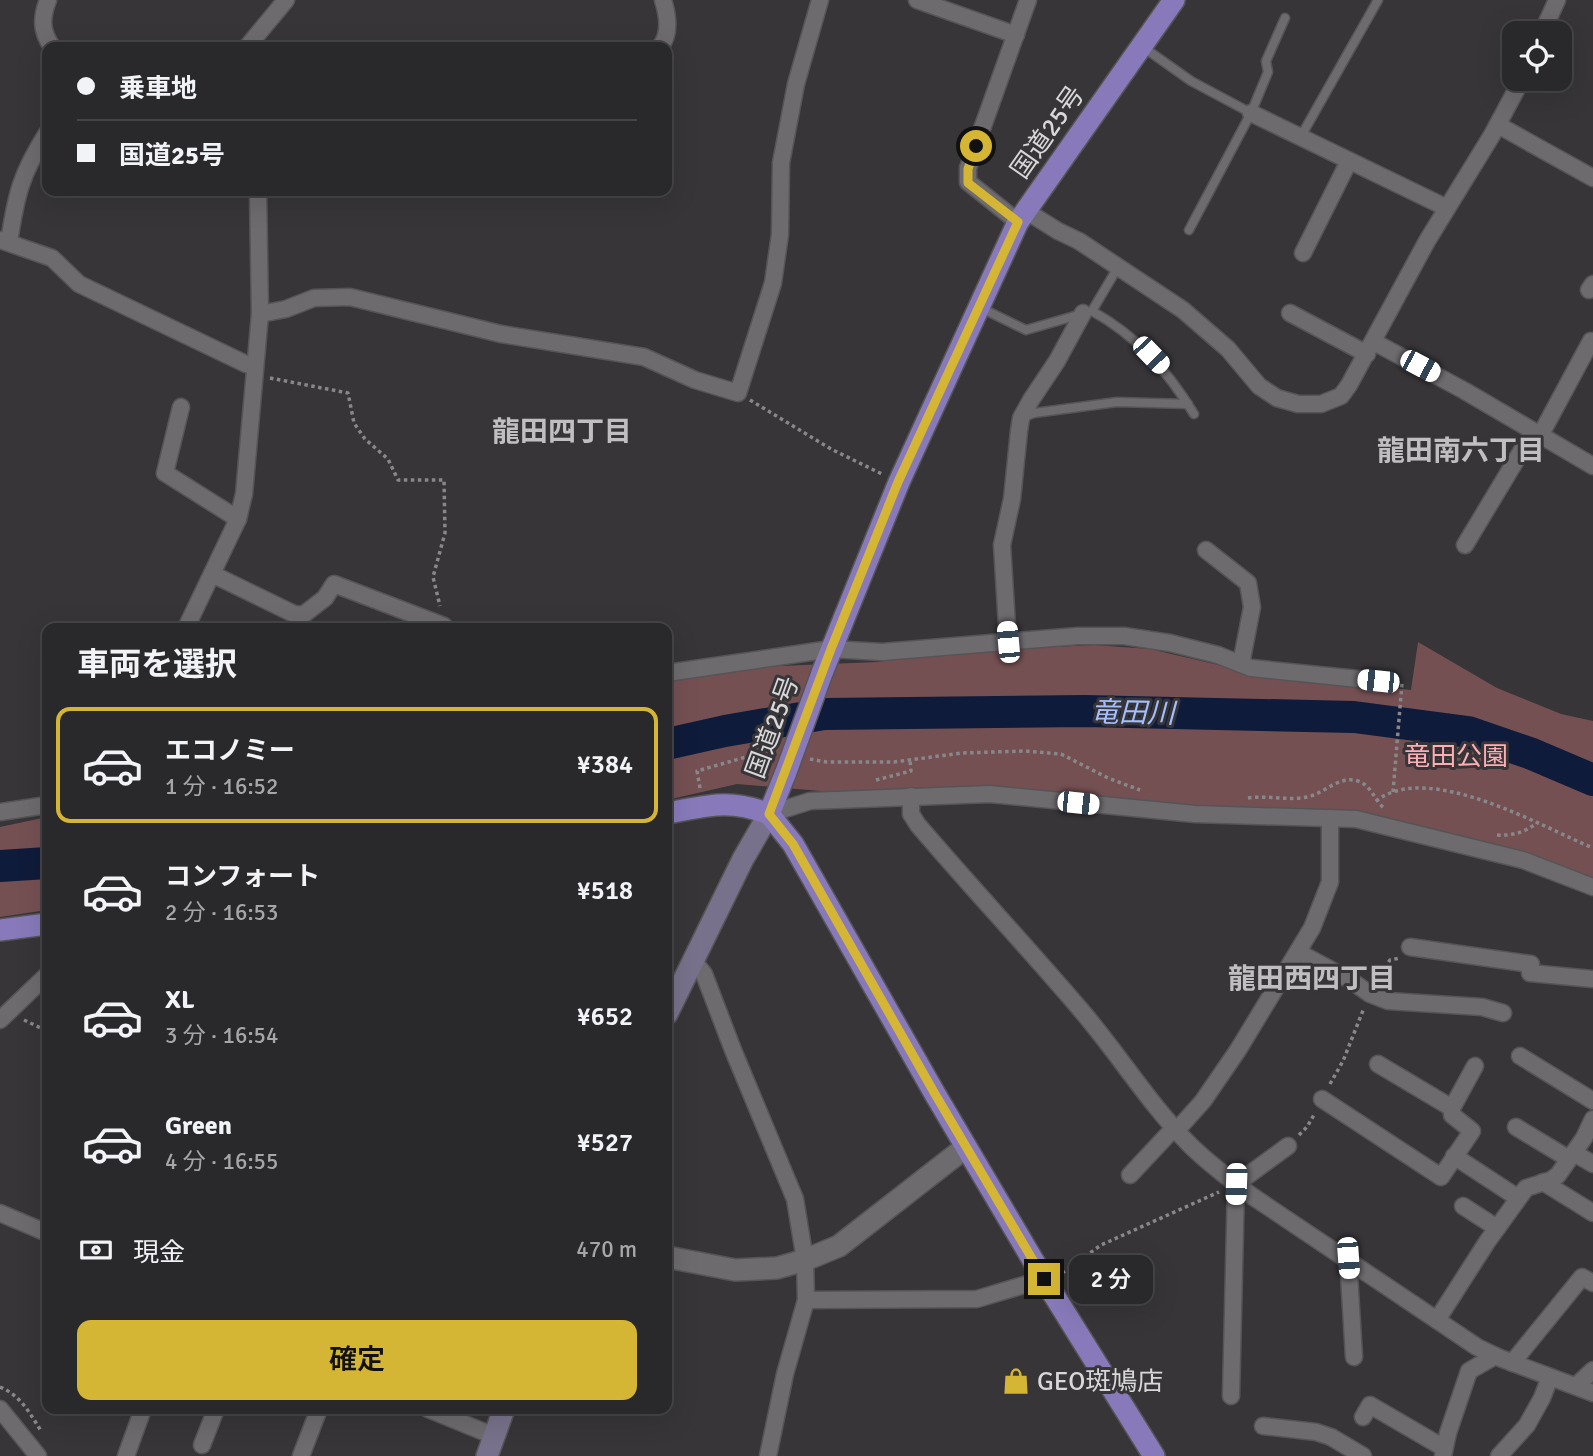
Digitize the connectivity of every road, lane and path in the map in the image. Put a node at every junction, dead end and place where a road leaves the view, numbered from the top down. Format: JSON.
{"nodes":[{"id":1,"x":48,"y":0,"type":"edge"},
{"id":2,"x":286,"y":0,"type":"edge"},
{"id":3,"x":663,"y":0,"type":"edge"},
{"id":4,"x":820,"y":0,"type":"edge"},
{"id":5,"x":916,"y":0,"type":"edge"},
{"id":6,"x":1028,"y":0,"type":"edge"},
{"id":7,"x":1174,"y":0,"type":"edge"},
{"id":8,"x":1378,"y":0,"type":"edge"},
{"id":9,"x":1558,"y":0,"type":"edge"},
{"id":10,"x":1285,"y":18,"type":"dead end"},
{"id":11,"x":1548,"y":21,"type":"edge"},
{"id":12,"x":1016,"y":35,"type":"junction"},
{"id":13,"x":48,"y":42,"type":"edge"},
{"id":14,"x":251,"y":42,"type":"edge"},
{"id":15,"x":664,"y":42,"type":"edge"},
{"id":16,"x":1142,"y":46,"type":"junction"},
{"id":17,"x":1516,"y":91,"type":"edge"},
{"id":18,"x":1251,"y":113,"type":"junction"},
{"id":19,"x":1498,"y":125,"type":"junction"},
{"id":20,"x":1300,"y":138,"type":"junction"},
{"id":21,"x":42,"y":140,"type":"edge"},
{"id":22,"x":1349,"y":161,"type":"junction"},
{"id":23,"x":1593,"y":178,"type":"edge"},
{"id":24,"x":258,"y":196,"type":"edge"},
{"id":25,"x":1447,"y":208,"type":"junction"},
{"id":26,"x":1022,"y":216,"type":"junction"},
{"id":27,"x":1189,"y":230,"type":"dead end"},
{"id":28,"x":4,"y":241,"type":"edge"},
{"id":29,"x":1303,"y":253,"type":"dead end"},
{"id":30,"x":1118,"y":267,"type":"junction"},
{"id":31,"x":979,"y":307,"type":"junction"},
{"id":32,"x":1088,"y":312,"type":"junction"},
{"id":33,"x":1290,"y":313,"type":"dead end"},
{"id":34,"x":260,"y":314,"type":"junction"},
{"id":35,"x":1593,"y":341,"type":"edge"},
{"id":36,"x":1370,"y":348,"type":"junction"},
{"id":37,"x":255,"y":370,"type":"junction"},
{"id":38,"x":738,"y":393,"type":"junction"},
{"id":39,"x":1188,"y":404,"type":"junction"},
{"id":40,"x":181,"y":407,"type":"dead end"},
{"id":41,"x":1194,"y":414,"type":"dead end"},
{"id":42,"x":1021,"y":418,"type":"junction"},
{"id":43,"x":1536,"y":434,"type":"junction"},
{"id":44,"x":1593,"y":466,"type":"edge"},
{"id":45,"x":898,"y":482,"type":"junction"},
{"id":46,"x":238,"y":519,"type":"junction"},
{"id":47,"x":1465,"y":545,"type":"dead end"},
{"id":48,"x":1206,"y":550,"type":"dead end"},
{"id":49,"x":212,"y":574,"type":"junction"},
{"id":50,"x":188,"y":623,"type":"edge"},
{"id":51,"x":436,"y":623,"type":"edge"},
{"id":52,"x":443,"y":623,"type":"edge"},
{"id":53,"x":1008,"y":642,"type":"junction"},
{"id":54,"x":831,"y":649,"type":"junction"},
{"id":55,"x":1241,"y":664,"type":"junction"},
{"id":56,"x":672,"y":672,"type":"edge"},
{"id":57,"x":1378,"y":681,"type":"dead end"},
{"id":58,"x":1402,"y":683,"type":"dead end"},
{"id":59,"x":910,"y":760,"type":"junction"},
{"id":60,"x":788,"y":761,"type":"junction"},
{"id":61,"x":697,"y":771,"type":"dead end"},
{"id":62,"x":875,"y":781,"type":"dead end"},
{"id":63,"x":1393,"y":792,"type":"junction"},
{"id":64,"x":1149,"y":793,"type":"dead end"},
{"id":65,"x":911,"y":796,"type":"junction"},
{"id":66,"x":1244,"y":798,"type":"dead end"},
{"id":67,"x":1376,"y":801,"type":"junction"},
{"id":68,"x":42,"y":806,"type":"edge"},
{"id":69,"x":0,"y":812,"type":"edge"},
{"id":70,"x":672,"y":812,"type":"edge"},
{"id":71,"x":1393,"y":812,"type":"dead end"},
{"id":72,"x":769,"y":814,"type":"junction"},
{"id":73,"x":1330,"y":818,"type":"junction"},
{"id":74,"x":1537,"y":823,"type":"junction"},
{"id":75,"x":1489,"y":834,"type":"dead end"},
{"id":76,"x":1593,"y":848,"type":"edge"},
{"id":77,"x":1593,"y":887,"type":"edge"},
{"id":78,"x":42,"y":925,"type":"edge"},
{"id":79,"x":0,"y":930,"type":"edge"},
{"id":80,"x":1297,"y":952,"type":"junction"},
{"id":81,"x":1408,"y":952,"type":"joint"},
{"id":82,"x":692,"y":959,"type":"junction"},
{"id":83,"x":1593,"y":979,"type":"edge"},
{"id":84,"x":42,"y":980,"type":"edge"},
{"id":85,"x":1370,"y":994,"type":"junction"},
{"id":86,"x":672,"y":1003,"type":"edge"},
{"id":87,"x":1503,"y":1013,"type":"dead end"},
{"id":88,"x":3,"y":1016,"type":"edge"},
{"id":89,"x":42,"y":1029,"type":"edge"},
{"id":90,"x":1520,"y":1056,"type":"dead end"},
{"id":91,"x":1378,"y":1064,"type":"dead end"},
{"id":92,"x":1475,"y":1066,"type":"dead end"},
{"id":93,"x":1322,"y":1099,"type":"junction"},
{"id":94,"x":1593,"y":1101,"type":"edge"},
{"id":95,"x":1452,"y":1108,"type":"junction"},
{"id":96,"x":1593,"y":1119,"type":"edge"},
{"id":97,"x":1516,"y":1126,"type":"dead end"},
{"id":98,"x":1176,"y":1128,"type":"junction"},
{"id":99,"x":1287,"y":1146,"type":"joint"},
{"id":100,"x":966,"y":1147,"type":"junction"},
{"id":101,"x":1454,"y":1156,"type":"junction"},
{"id":102,"x":1572,"y":1156,"type":"junction"},
{"id":103,"x":1593,"y":1164,"type":"edge"},
{"id":104,"x":1130,"y":1175,"type":"dead end"},
{"id":105,"x":1543,"y":1182,"type":"junction"},
{"id":106,"x":1236,"y":1184,"type":"junction"},
{"id":107,"x":1518,"y":1198,"type":"junction"},
{"id":108,"x":1463,"y":1206,"type":"dead end"},
{"id":109,"x":0,"y":1213,"type":"edge"},
{"id":110,"x":1593,"y":1213,"type":"edge"},
{"id":111,"x":1497,"y":1228,"type":"junction"},
{"id":112,"x":42,"y":1231,"type":"edge"},
{"id":113,"x":672,"y":1258,"type":"edge"},
{"id":114,"x":1348,"y":1258,"type":"junction"},
{"id":115,"x":805,"y":1260,"type":"junction"},
{"id":116,"x":1044,"y":1279,"type":"junction"},
{"id":117,"x":1593,"y":1283,"type":"edge"},
{"id":118,"x":806,"y":1300,"type":"junction"},
{"id":119,"x":1437,"y":1320,"type":"junction"},
{"id":120,"x":1496,"y":1356,"type":"junction"},
{"id":121,"x":1354,"y":1357,"type":"dead end"},
{"id":122,"x":1512,"y":1363,"type":"junction"},
{"id":123,"x":1593,"y":1370,"type":"edge"},
{"id":124,"x":1550,"y":1377,"type":"junction"},
{"id":125,"x":1576,"y":1386,"type":"junction"},
{"id":126,"x":0,"y":1387,"type":"edge"},
{"id":127,"x":1593,"y":1393,"type":"edge"},
{"id":128,"x":1231,"y":1396,"type":"dead end"},
{"id":129,"x":0,"y":1409,"type":"edge"},
{"id":130,"x":141,"y":1414,"type":"edge"},
{"id":131,"x":214,"y":1414,"type":"edge"},
{"id":132,"x":317,"y":1414,"type":"edge"},
{"id":133,"x":440,"y":1414,"type":"edge"},
{"id":134,"x":502,"y":1414,"type":"edge"},
{"id":135,"x":1363,"y":1417,"type":"dead end"},
{"id":136,"x":1263,"y":1426,"type":"dead end"},
{"id":137,"x":43,"y":1434,"type":"dead end"},
{"id":138,"x":202,"y":1445,"type":"dead end"},
{"id":139,"x":490,"y":1446,"type":"edge"},
{"id":140,"x":1444,"y":1452,"type":"edge"},
{"id":141,"x":38,"y":1456,"type":"edge"},
{"id":142,"x":126,"y":1456,"type":"edge"},
{"id":143,"x":301,"y":1456,"type":"edge"},
{"id":144,"x":768,"y":1456,"type":"edge"},
{"id":145,"x":1154,"y":1456,"type":"edge"},
{"id":146,"x":1363,"y":1456,"type":"edge"},
{"id":147,"x":1499,"y":1456,"type":"edge"}],
"edges":[{"from":1,"to":13,"type":"street"},
{"from":2,"to":14,"type":"street"},
{"from":3,"to":15,"type":"street"},
{"from":4,"to":38,"type":"street"},
{"from":5,"to":12,"type":"street"},
{"from":6,"to":12,"type":"street"},
{"from":7,"to":16,"type":"highway","name":"国道25号"},
{"from":8,"to":20,"type":"lane"},
{"from":9,"to":11,"type":"street"},
{"from":10,"to":18,"type":"lane"},
{"from":12,"to":26,"type":"street"},
{"from":16,"to":18,"type":"lane"},
{"from":16,"to":26,"type":"highway","name":"国道25号"},
{"from":17,"to":19,"type":"street"},
{"from":18,"to":20,"type":"street"},
{"from":18,"to":27,"type":"lane"},
{"from":19,"to":23,"type":"street"},
{"from":19,"to":25,"type":"street"},
{"from":20,"to":22,"type":"street"},
{"from":21,"to":28,"type":"street"},
{"from":22,"to":25,"type":"street"},
{"from":22,"to":29,"type":"street"},
{"from":24,"to":34,"type":"street"},
{"from":25,"to":36,"type":"street"},
{"from":26,"to":30,"type":"street"},
{"from":26,"to":31,"type":"highway","name":"国道25号"},
{"from":28,"to":37,"type":"street"},
{"from":30,"to":32,"type":"lane"},
{"from":30,"to":36,"type":"street"},
{"from":31,"to":32,"type":"lane"},
{"from":31,"to":45,"type":"highway","name":"国道25号"},
{"from":32,"to":39,"type":"lane"},
{"from":32,"to":42,"type":"street"},
{"from":33,"to":36,"type":"street"},
{"from":34,"to":37,"type":"street"},
{"from":34,"to":38,"type":"street"},
{"from":35,"to":43,"type":"street"},
{"from":36,"to":43,"type":"street"},
{"from":37,"to":46,"type":"street"},
{"from":37,"to":52,"type":"path"},
{"from":38,"to":45,"type":"path"},
{"from":39,"to":41,"type":"lane"},
{"from":39,"to":42,"type":"lane"},
{"from":40,"to":46,"type":"street"},
{"from":42,"to":53,"type":"street"},
{"from":43,"to":44,"type":"street"},
{"from":43,"to":47,"type":"street"},
{"from":45,"to":54,"type":"highway","name":"国道25号"},
{"from":46,"to":49,"type":"street"},
{"from":48,"to":55,"type":"street"},
{"from":49,"to":50,"type":"street"},
{"from":49,"to":51,"type":"street"},
{"from":53,"to":54,"type":"street"},
{"from":53,"to":55,"type":"street"},
{"from":54,"to":56,"type":"street"},
{"from":54,"to":60,"type":"highway","name":"国道25号","bridge":true},
{"from":55,"to":57,"type":"street"},
{"from":58,"to":63,"type":"path"},
{"from":59,"to":60,"type":"path"},
{"from":59,"to":62,"type":"path"},
{"from":59,"to":64,"type":"path"},
{"from":60,"to":61,"type":"path"},
{"from":60,"to":72,"type":"highway","name":"国道25号"},
{"from":63,"to":67,"type":"path"},
{"from":63,"to":74,"type":"path"},
{"from":65,"to":72,"type":"street"},
{"from":65,"to":73,"type":"street"},
{"from":65,"to":98,"type":"street"},
{"from":66,"to":67,"type":"path"},
{"from":67,"to":71,"type":"path"},
{"from":68,"to":69,"type":"street"},
{"from":70,"to":72,"type":"highway"},
{"from":72,"to":82,"type":"main road"},
{"from":72,"to":100,"type":"highway","name":"国道25号"},
{"from":73,"to":77,"type":"street"},
{"from":73,"to":80,"type":"street"},
{"from":74,"to":75,"type":"path"},
{"from":74,"to":76,"type":"path"},
{"from":78,"to":79,"type":"highway"},
{"from":80,"to":85,"type":"street"},
{"from":80,"to":98,"type":"street"},
{"from":81,"to":83,"type":"street"},
{"from":81,"to":85,"type":"path"},
{"from":82,"to":86,"type":"main road"},
{"from":82,"to":115,"type":"street"},
{"from":84,"to":88,"type":"street"},
{"from":85,"to":87,"type":"street"},
{"from":85,"to":93,"type":"path"},
{"from":88,"to":89,"type":"path"},
{"from":90,"to":94,"type":"street"},
{"from":91,"to":95,"type":"street"},
{"from":92,"to":95,"type":"street"},
{"from":93,"to":99,"type":"path"},
{"from":93,"to":101,"type":"street"},
{"from":95,"to":101,"type":"street"},
{"from":96,"to":102,"type":"street"},
{"from":97,"to":102,"type":"street"},
{"from":98,"to":104,"type":"street"},
{"from":98,"to":106,"type":"street"},
{"from":99,"to":106,"type":"street"},
{"from":100,"to":115,"type":"street"},
{"from":100,"to":116,"type":"highway","name":"国道25号"},
{"from":101,"to":107,"type":"street"},
{"from":102,"to":103,"type":"street"},
{"from":102,"to":105,"type":"street"},
{"from":105,"to":107,"type":"street"},
{"from":105,"to":110,"type":"street"},
{"from":106,"to":114,"type":"street"},
{"from":106,"to":116,"type":"path"},
{"from":106,"to":128,"type":"street"},
{"from":107,"to":111,"type":"street"},
{"from":108,"to":111,"type":"street"},
{"from":109,"to":112,"type":"street"},
{"from":111,"to":119,"type":"street"},
{"from":113,"to":115,"type":"street"},
{"from":114,"to":119,"type":"street"},
{"from":114,"to":121,"type":"street"},
{"from":115,"to":118,"type":"street"},
{"from":116,"to":118,"type":"street"},
{"from":116,"to":145,"type":"highway","name":"国道25号"},
{"from":117,"to":122,"type":"street"},
{"from":118,"to":144,"type":"street"},
{"from":119,"to":120,"type":"street"},
{"from":120,"to":122,"type":"street"},
{"from":120,"to":140,"type":"street"},
{"from":122,"to":124,"type":"street"},
{"from":123,"to":125,"type":"street"},
{"from":124,"to":125,"type":"street"},
{"from":124,"to":147,"type":"street"},
{"from":125,"to":127,"type":"street"},
{"from":126,"to":137,"type":"path"},
{"from":129,"to":141,"type":"street"},
{"from":130,"to":142,"type":"street"},
{"from":131,"to":138,"type":"street"},
{"from":132,"to":143,"type":"street"},
{"from":133,"to":139,"type":"street"},
{"from":134,"to":139,"type":"main road"},
{"from":135,"to":140,"type":"street"},
{"from":136,"to":146,"type":"street"}]}
